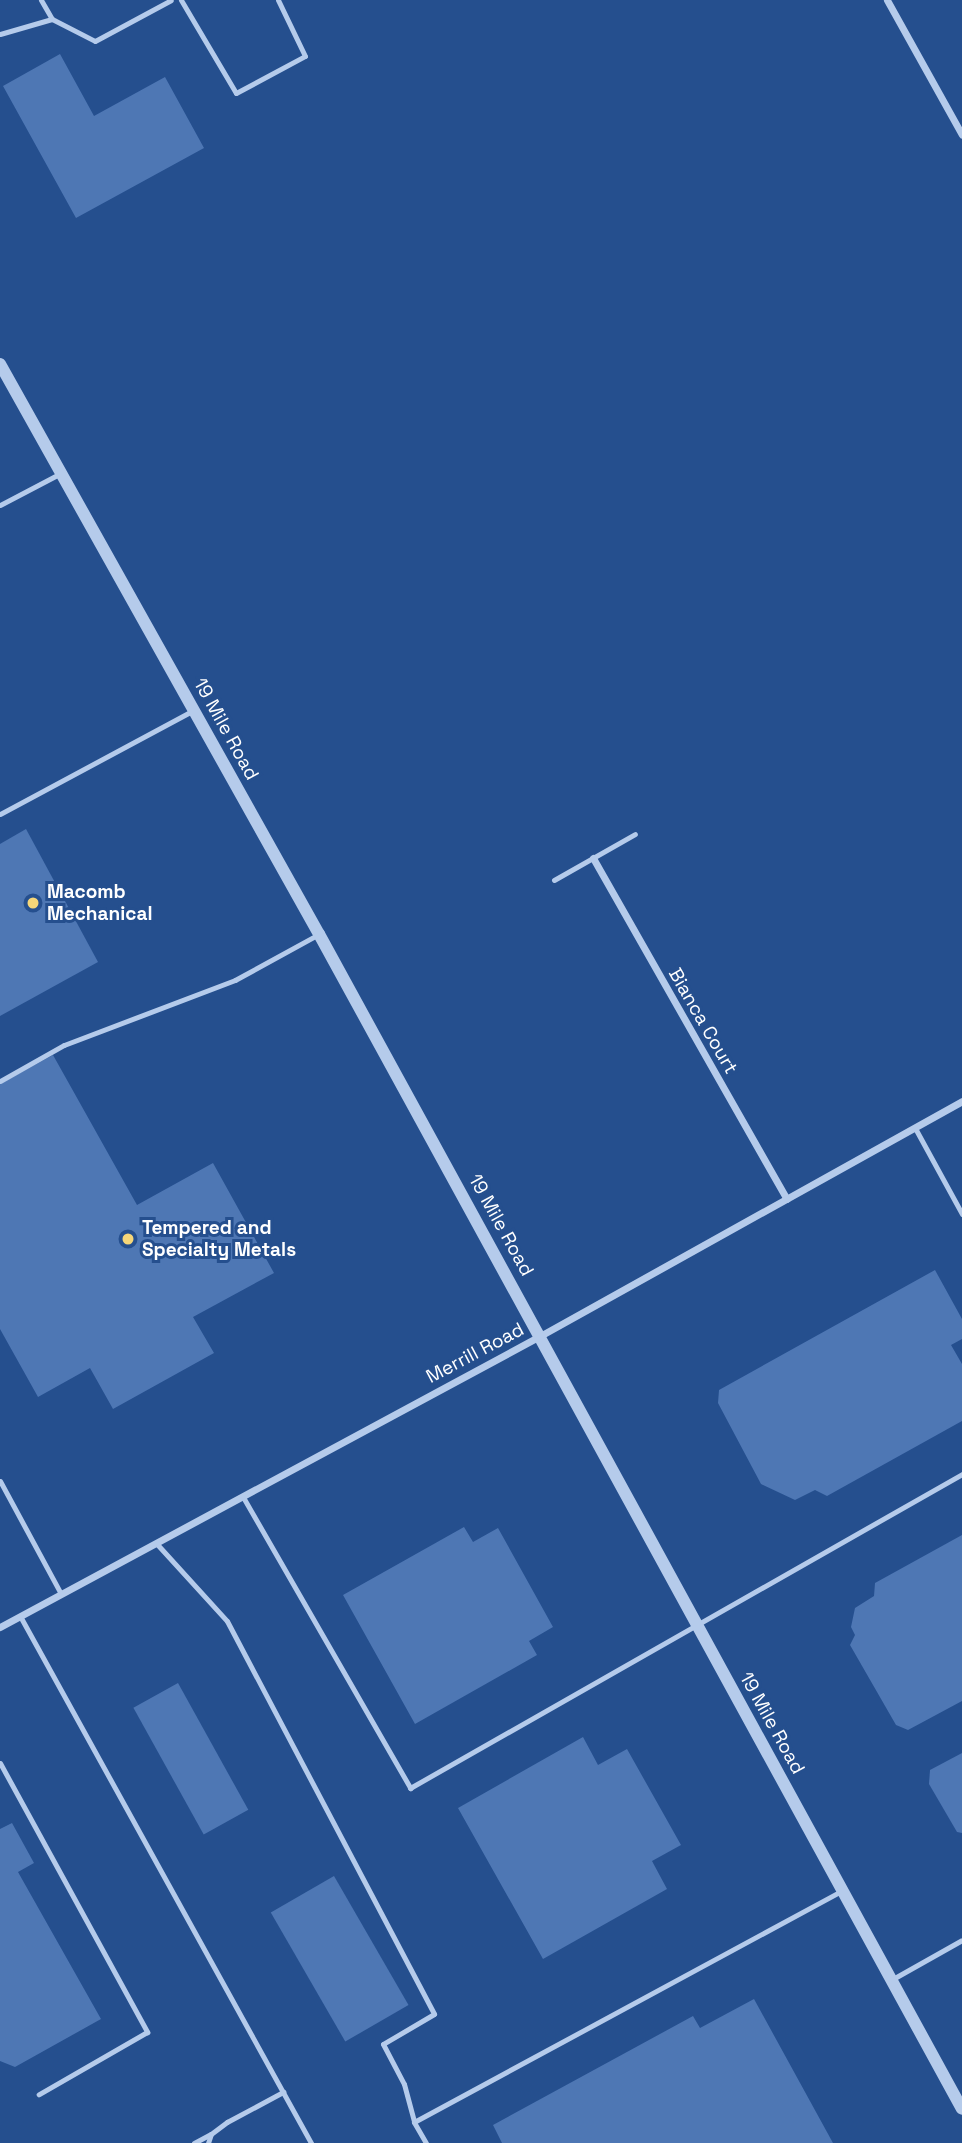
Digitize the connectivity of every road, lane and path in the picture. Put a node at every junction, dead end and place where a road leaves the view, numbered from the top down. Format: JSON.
{"nodes":[{"id":1,"x":41,"y":0,"type":"edge"},
{"id":2,"x":171,"y":0,"type":"edge"},
{"id":3,"x":181,"y":0,"type":"edge"},
{"id":4,"x":278,"y":0,"type":"edge"},
{"id":5,"x":887,"y":0,"type":"edge"},
{"id":6,"x":52,"y":19,"type":"junction"},
{"id":7,"x":0,"y":34,"type":"edge"},
{"id":8,"x":962,"y":135,"type":"edge"},
{"id":9,"x":0,"y":364,"type":"edge"},
{"id":10,"x":61,"y":473,"type":"junction"},
{"id":11,"x":0,"y":505,"type":"edge"},
{"id":12,"x":194,"y":710,"type":"junction"},
{"id":13,"x":0,"y":814,"type":"edge"},
{"id":14,"x":635,"y":834,"type":"dead end"},
{"id":15,"x":593,"y":858,"type":"junction"},
{"id":16,"x":554,"y":880,"type":"dead end"},
{"id":17,"x":319,"y":934,"type":"junction"},
{"id":18,"x":0,"y":1081,"type":"edge"},
{"id":19,"x":962,"y":1101,"type":"edge"},
{"id":20,"x":915,"y":1128,"type":"junction"},
{"id":21,"x":787,"y":1199,"type":"junction"},
{"id":22,"x":962,"y":1214,"type":"edge"},
{"id":23,"x":540,"y":1336,"type":"junction"},
{"id":24,"x":962,"y":1474,"type":"edge"},
{"id":25,"x":0,"y":1481,"type":"edge"},
{"id":26,"x":243,"y":1497,"type":"junction"},
{"id":27,"x":156,"y":1543,"type":"junction"},
{"id":28,"x":61,"y":1594,"type":"junction"},
{"id":29,"x":20,"y":1616,"type":"junction"},
{"id":30,"x":697,"y":1626,"type":"junction"},
{"id":31,"x":0,"y":1627,"type":"edge"},
{"id":32,"x":0,"y":1763,"type":"edge"},
{"id":33,"x":842,"y":1891,"type":"junction"},
{"id":34,"x":962,"y":1940,"type":"edge"},
{"id":35,"x":891,"y":1980,"type":"junction"},
{"id":36,"x":283,"y":2092,"type":"junction"},
{"id":37,"x":39,"y":2094,"type":"dead end"},
{"id":38,"x":962,"y":2109,"type":"edge"},
{"id":39,"x":414,"y":2122,"type":"junction"},
{"id":40,"x":211,"y":2134,"type":"junction"},
{"id":41,"x":194,"y":2143,"type":"edge"},
{"id":42,"x":208,"y":2143,"type":"edge"},
{"id":43,"x":311,"y":2143,"type":"edge"},
{"id":44,"x":426,"y":2143,"type":"edge"}],
"edges":[{"from":1,"to":6,"type":"lane"},
{"from":2,"to":6,"type":"lane"},
{"from":3,"to":4,"type":"lane"},
{"from":5,"to":8,"type":"street"},
{"from":6,"to":7,"type":"lane"},
{"from":9,"to":10,"type":"street","name":"19 Mile Road"},
{"from":10,"to":11,"type":"lane"},
{"from":10,"to":12,"type":"street","name":"19 Mile Road"},
{"from":12,"to":13,"type":"lane"},
{"from":12,"to":17,"type":"street","name":"19 Mile Road"},
{"from":14,"to":15,"type":"lane"},
{"from":15,"to":16,"type":"lane"},
{"from":15,"to":21,"type":"street","name":"Bianca Court"},
{"from":17,"to":18,"type":"lane"},
{"from":17,"to":23,"type":"street","name":"19 Mile Road"},
{"from":19,"to":20,"type":"street","name":"Merrill Road"},
{"from":20,"to":21,"type":"street","name":"Merrill Road"},
{"from":20,"to":22,"type":"lane"},
{"from":21,"to":23,"type":"street","name":"Merrill Road"},
{"from":23,"to":26,"type":"street","name":"Merrill Road"},
{"from":23,"to":30,"type":"street","name":"19 Mile Road"},
{"from":24,"to":30,"type":"lane"},
{"from":25,"to":28,"type":"lane"},
{"from":26,"to":27,"type":"street","name":"Merrill Road"},
{"from":26,"to":30,"type":"lane"},
{"from":27,"to":28,"type":"street","name":"Merrill Road"},
{"from":27,"to":39,"type":"lane"},
{"from":28,"to":29,"type":"street","name":"Merrill Road"},
{"from":29,"to":31,"type":"street","name":"Merrill Road"},
{"from":29,"to":36,"type":"lane"},
{"from":30,"to":33,"type":"street","name":"19 Mile Road"},
{"from":32,"to":37,"type":"lane"},
{"from":33,"to":35,"type":"street","name":"19 Mile Road"},
{"from":33,"to":39,"type":"lane"},
{"from":34,"to":35,"type":"lane"},
{"from":35,"to":38,"type":"street","name":"19 Mile Road"},
{"from":36,"to":40,"type":"lane"},
{"from":36,"to":43,"type":"lane"},
{"from":39,"to":44,"type":"lane"},
{"from":40,"to":41,"type":"lane"},
{"from":40,"to":42,"type":"lane"}]}
